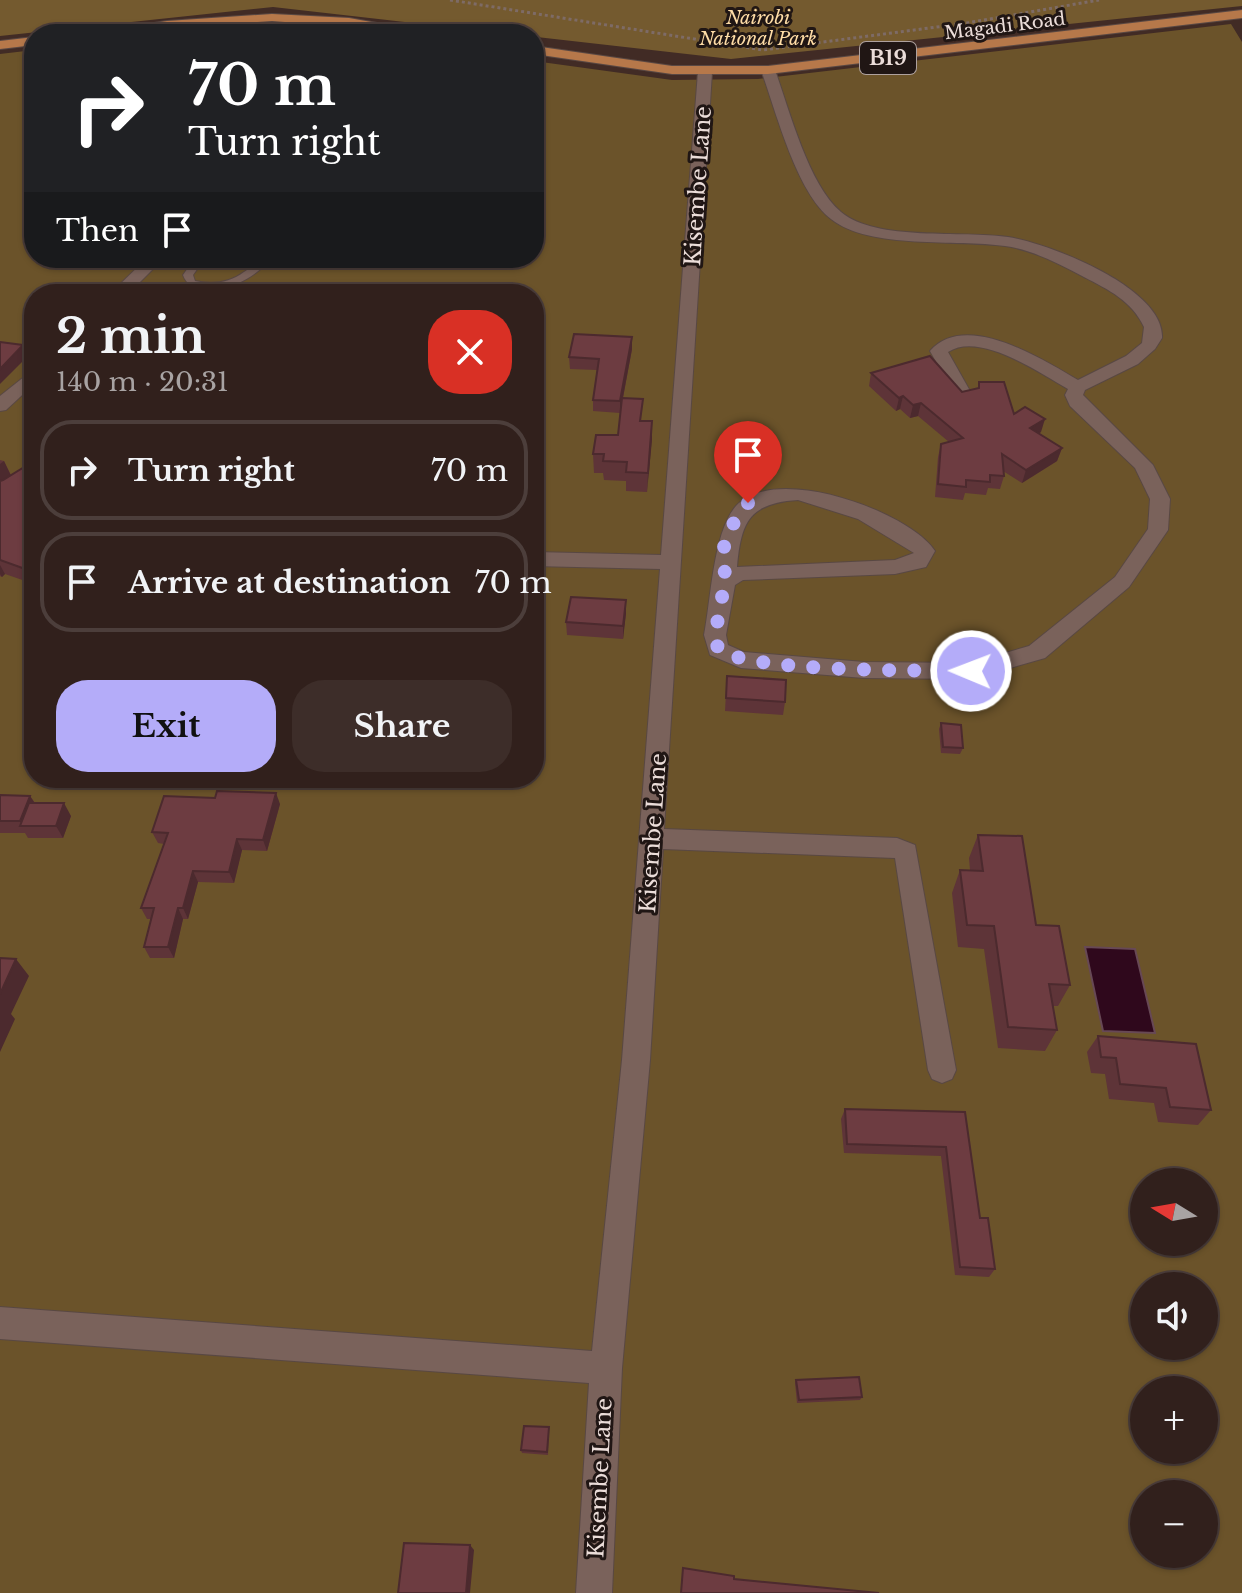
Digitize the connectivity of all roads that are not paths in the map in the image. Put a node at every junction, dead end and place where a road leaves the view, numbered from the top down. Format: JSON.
{"nodes":[{"id":1,"x":1242,"y":14,"type":"edge"},
{"id":2,"x":190,"y":24,"type":"edge"},
{"id":3,"x":352,"y":24,"type":"edge"},
{"id":4,"x":24,"y":42,"type":"edge"},
{"id":5,"x":0,"y":45,"type":"edge"},
{"id":6,"x":544,"y":52,"type":"edge"},
{"id":7,"x":768,"y":70,"type":"junction"},
{"id":8,"x":705,"y":72,"type":"junction"},
{"id":9,"x":145,"y":268,"type":"edge"},
{"id":10,"x":193,"y":268,"type":"edge"},
{"id":11,"x":257,"y":268,"type":"edge"},
{"id":12,"x":129,"y":284,"type":"edge"},
{"id":13,"x":195,"y":284,"type":"edge"},
{"id":14,"x":233,"y":284,"type":"edge"},
{"id":15,"x":24,"y":383,"type":"edge"},
{"id":16,"x":1078,"y":387,"type":"junction"},
{"id":17,"x":965,"y":398,"type":"edge"},
{"id":18,"x":0,"y":406,"type":"edge"},
{"id":19,"x":544,"y":559,"type":"edge"},
{"id":20,"x":673,"y":562,"type":"junction"},
{"id":21,"x":725,"y":581,"type":"junction"},
{"id":22,"x":652,"y":839,"type":"junction"},
{"id":23,"x":942,"y":1070,"type":"dead end"},
{"id":24,"x":0,"y":1323,"type":"edge"},
{"id":25,"x":606,"y":1368,"type":"junction"},
{"id":26,"x":594,"y":1593,"type":"edge"}],
"edges":[{"from":1,"to":7,"type":"highway","name":"Magadi Road","number":"B19"},
{"from":2,"to":3,"type":"highway"},
{"from":4,"to":5,"type":"highway"},
{"from":6,"to":8,"type":"highway","name":"Magadi Road","number":"B19"},
{"from":7,"to":8,"type":"highway","name":"Magadi Road","number":"B19"},
{"from":7,"to":16,"type":"street"},
{"from":8,"to":20,"type":"street","name":"Kisembe Lane"},
{"from":9,"to":12,"type":"street"},
{"from":10,"to":13,"type":"lane"},
{"from":11,"to":14,"type":"lane"},
{"from":15,"to":18,"type":"street"},
{"from":16,"to":17,"type":"street"},
{"from":16,"to":21,"type":"street"},
{"from":19,"to":20,"type":"street"},
{"from":20,"to":22,"type":"street","name":"Kisembe Lane"},
{"from":21,"to":21,"type":"street"},
{"from":22,"to":23,"type":"street"},
{"from":22,"to":25,"type":"street","name":"Kisembe Lane"},
{"from":24,"to":25,"type":"street"},
{"from":25,"to":26,"type":"street","name":"Kisembe Lane"}]}
